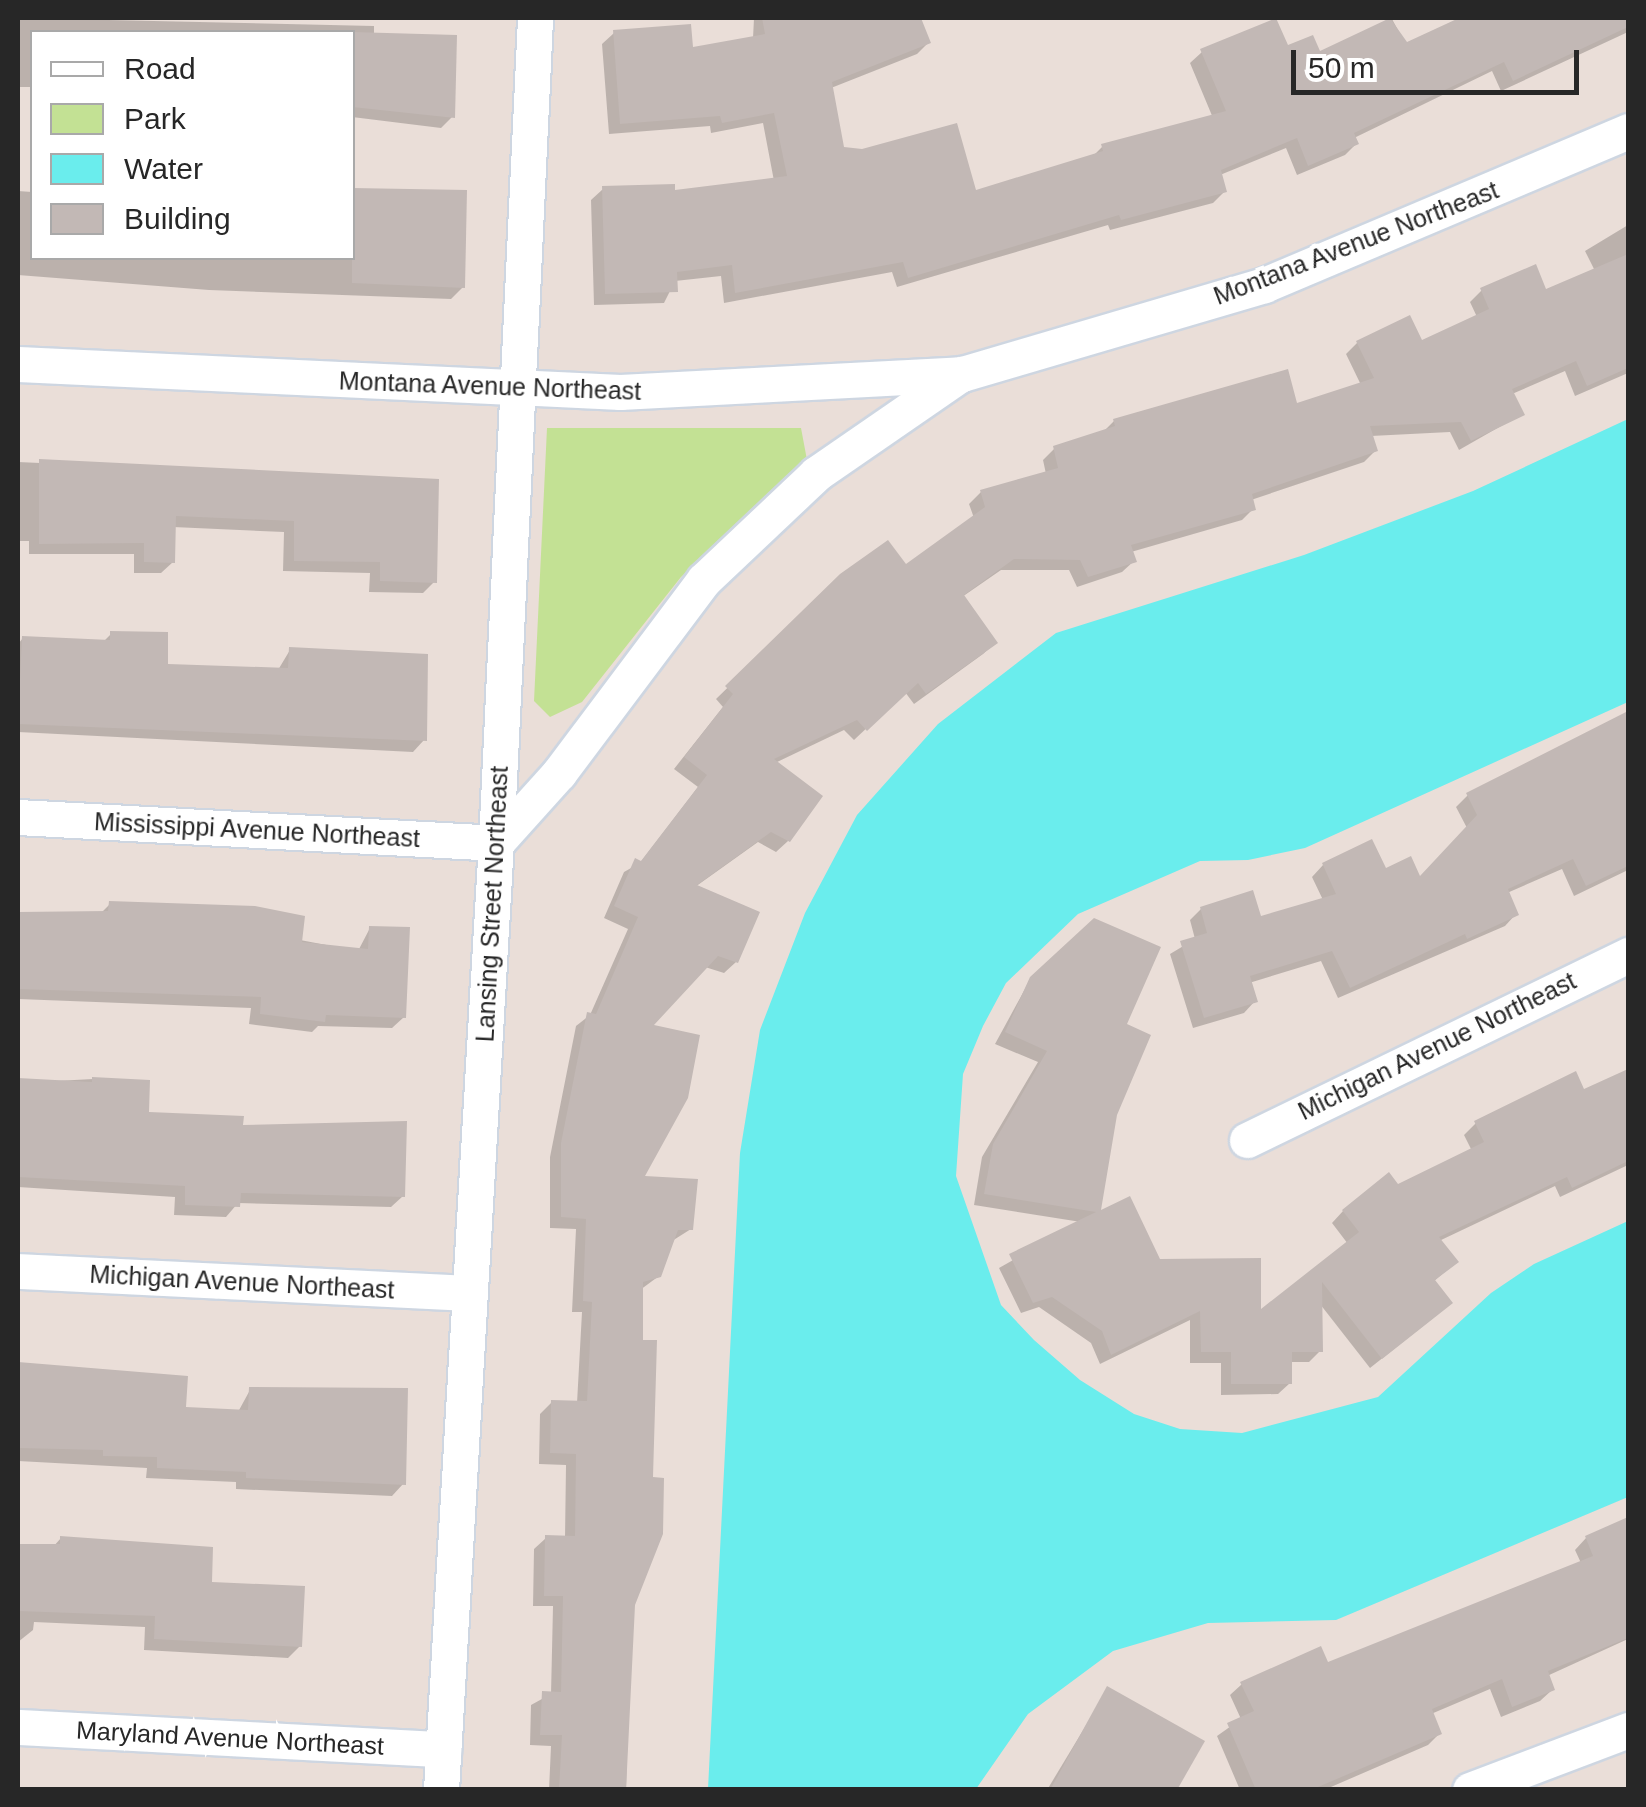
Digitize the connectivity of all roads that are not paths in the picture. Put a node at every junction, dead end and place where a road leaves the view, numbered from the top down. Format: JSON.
{"nodes":[{"id":1,"x":535,"y":18,"type":"edge"},
{"id":2,"x":1628,"y":131,"type":"edge"},
{"id":3,"x":18,"y":364,"type":"edge"},
{"id":4,"x":962,"y":374,"type":"junction"},
{"id":5,"x":517,"y":390,"type":"junction"},
{"id":6,"x":18,"y":817,"type":"edge"},
{"id":7,"x":496,"y":842,"type":"junction"},
{"id":8,"x":1628,"y":955,"type":"edge"},
{"id":9,"x":1247,"y":1140,"type":"dead end"},
{"id":10,"x":18,"y":1271,"type":"edge"},
{"id":11,"x":467,"y":1293,"type":"junction"},
{"id":12,"x":18,"y":1727,"type":"edge"},
{"id":13,"x":1628,"y":1730,"type":"edge"},
{"id":14,"x":443,"y":1749,"type":"junction"},
{"id":15,"x":441,"y":1790,"type":"edge"},
{"id":16,"x":1470,"y":1790,"type":"edge"}],
"edges":[{"from":1,"to":5,"type":"street","name":"Lansing Street Northeast"},
{"from":2,"to":4,"type":"street","name":"Montana Avenue Northeast"},
{"from":3,"to":5,"type":"street","name":"Montana Avenue Northeast"},
{"from":4,"to":5,"type":"street","name":"Montana Avenue Northeast"},
{"from":4,"to":7,"type":"street","name":"Montana Avenue Northeast"},
{"from":5,"to":7,"type":"street","name":"Lansing Street Northeast"},
{"from":6,"to":7,"type":"street","name":"Mississippi Avenue Northeast"},
{"from":7,"to":11,"type":"street","name":"Lansing Street Northeast"},
{"from":8,"to":9,"type":"street","name":"Michigan Avenue Northeast"},
{"from":10,"to":11,"type":"street","name":"Michigan Avenue Northeast"},
{"from":11,"to":14,"type":"street","name":"Lansing Street Northeast"},
{"from":12,"to":14,"type":"street","name":"Maryland Avenue Northeast"},
{"from":13,"to":16,"type":"street"},
{"from":14,"to":15,"type":"street","name":"Lansing Street Northeast"}]}
